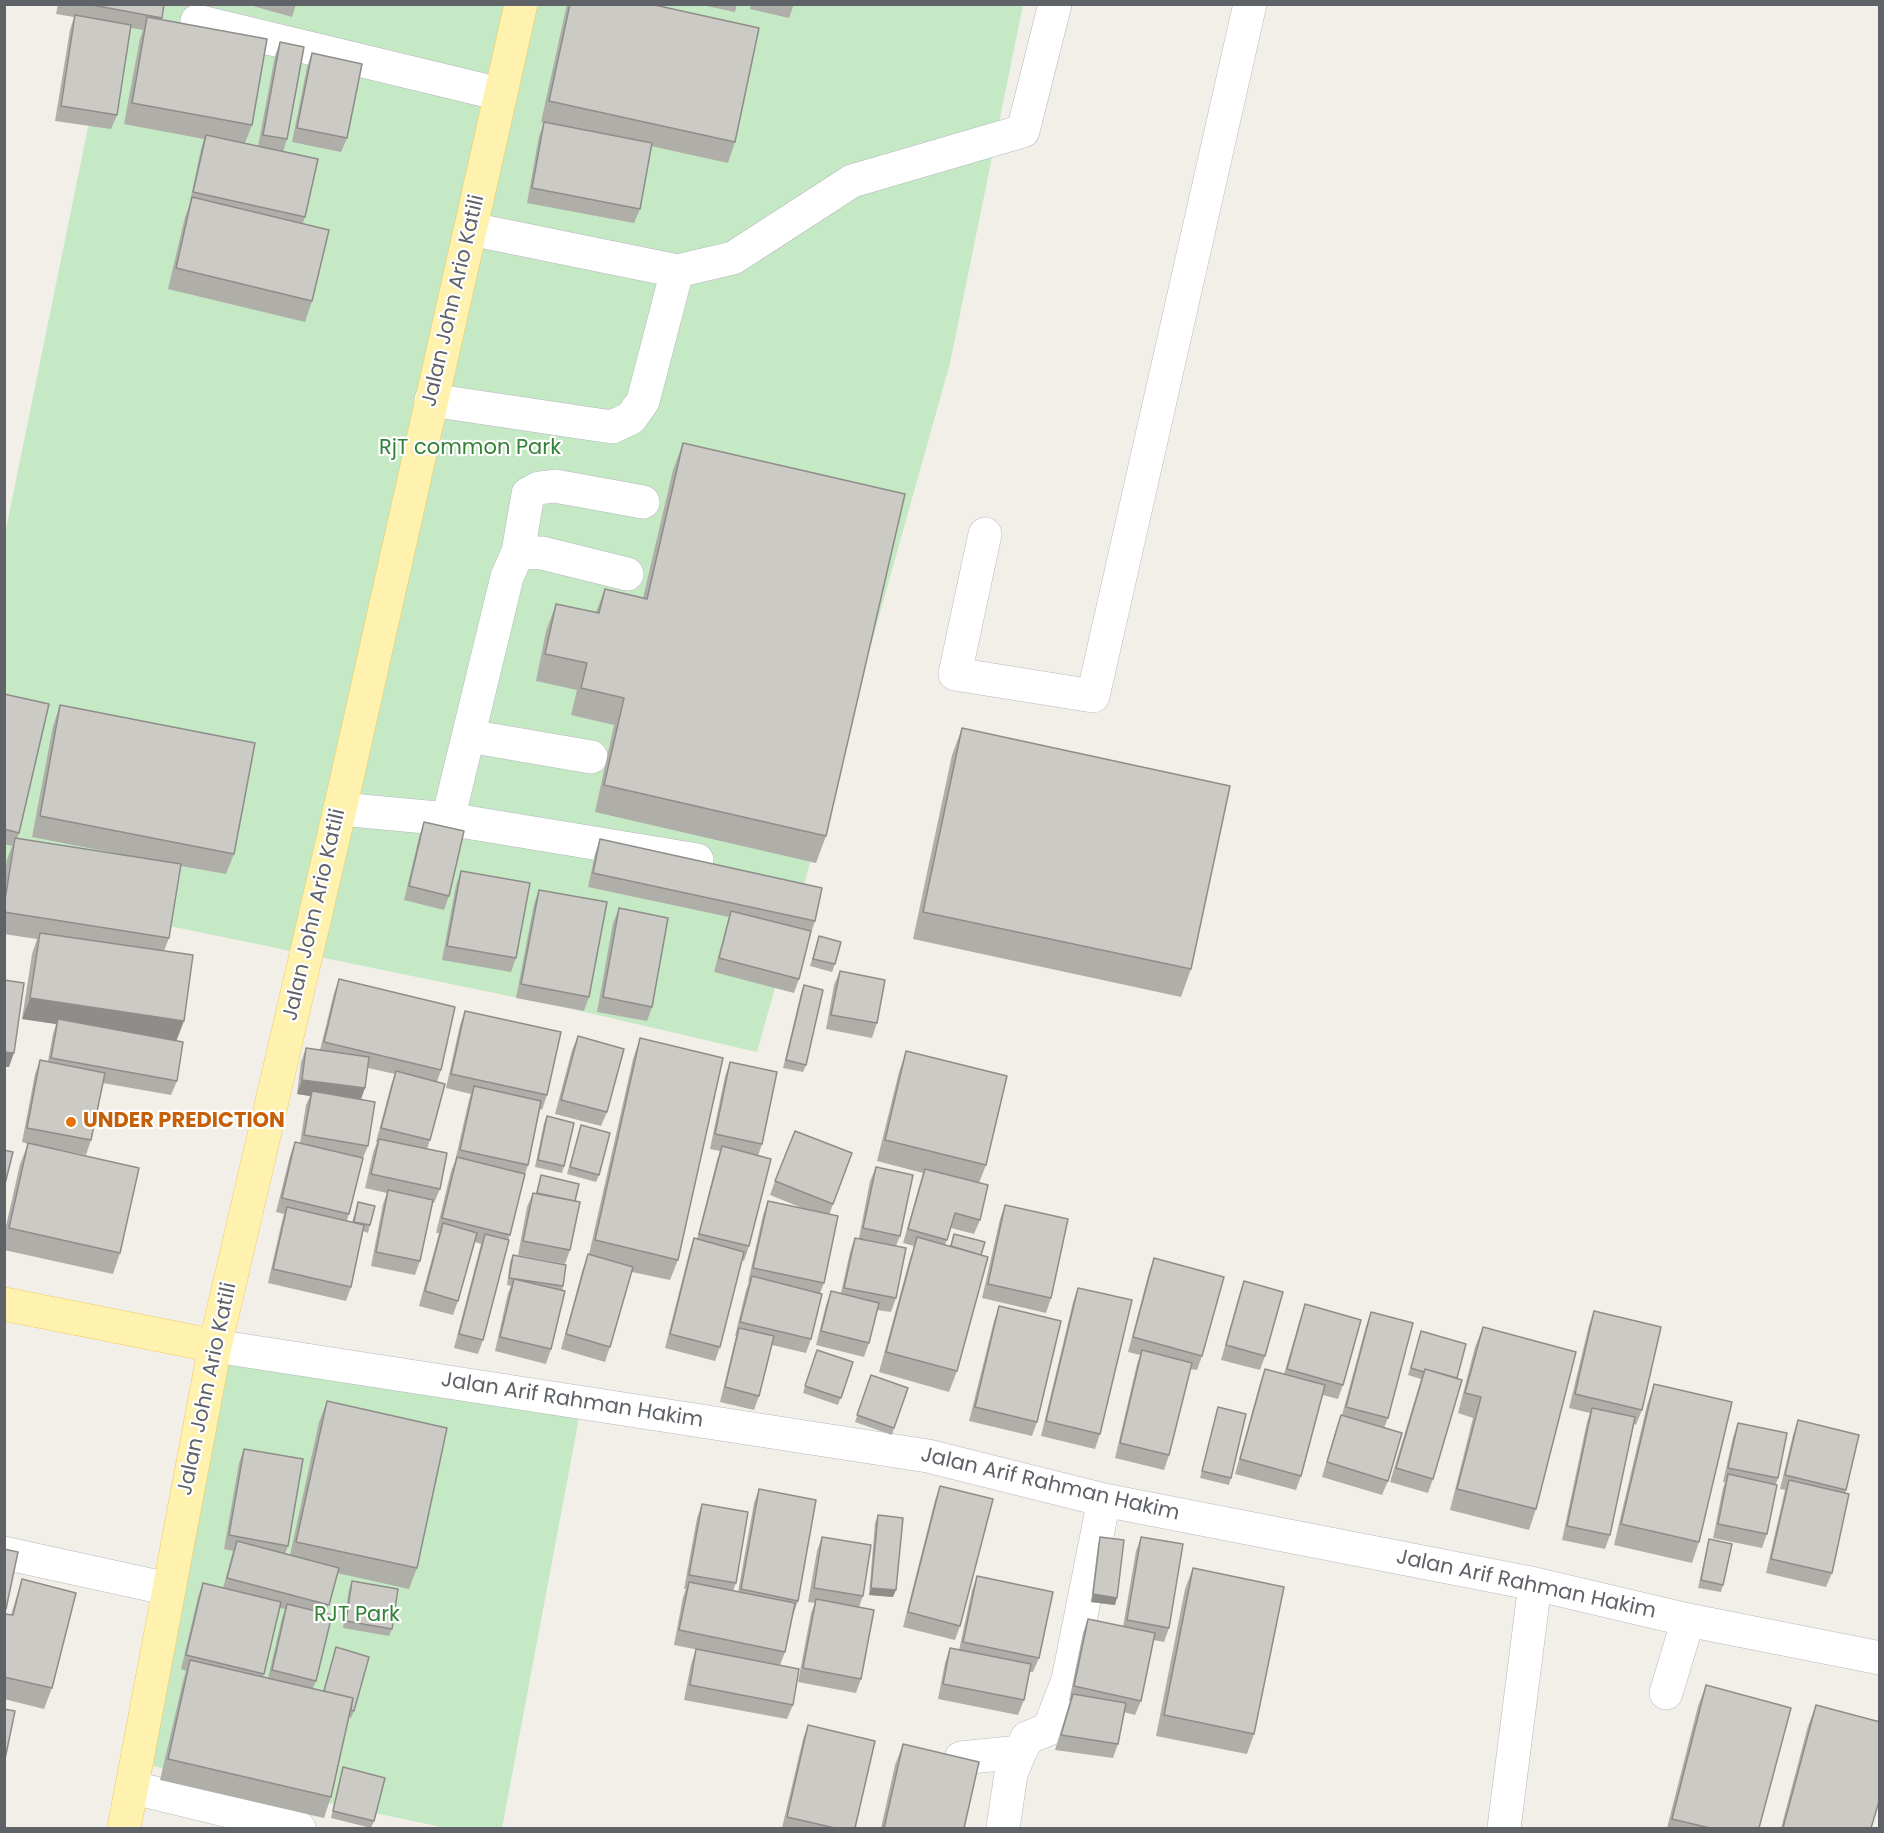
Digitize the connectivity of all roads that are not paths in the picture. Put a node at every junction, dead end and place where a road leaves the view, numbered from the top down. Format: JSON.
{"nodes":[{"id":1,"x":520,"y":4,"type":"edge"},
{"id":2,"x":1055,"y":4,"type":"edge"},
{"id":3,"x":1250,"y":4,"type":"edge"},
{"id":4,"x":197,"y":21,"type":"dead end"},
{"id":5,"x":500,"y":94,"type":"junction"},
{"id":6,"x":471,"y":229,"type":"junction"},
{"id":7,"x":677,"y":272,"type":"junction"},
{"id":8,"x":432,"y":400,"type":"junction"},
{"id":9,"x":643,"y":502,"type":"dead end"},
{"id":10,"x":985,"y":534,"type":"dead end"},
{"id":11,"x":518,"y":552,"type":"junction"},
{"id":12,"x":627,"y":574,"type":"dead end"},
{"id":13,"x":469,"y":736,"type":"junction"},
{"id":14,"x":591,"y":757,"type":"dead end"},
{"id":15,"x":340,"y":809,"type":"junction"},
{"id":16,"x":448,"y":819,"type":"junction"},
{"id":17,"x":697,"y":860,"type":"edge"},
{"id":18,"x":4,"y":1304,"type":"edge"},
{"id":19,"x":215,"y":1346,"type":"junction"},
{"id":20,"x":1104,"y":1500,"type":"junction"},
{"id":21,"x":4,"y":1553,"type":"edge"},
{"id":22,"x":1535,"y":1584,"type":"junction"},
{"id":23,"x":168,"y":1589,"type":"junction"},
{"id":24,"x":1688,"y":1620,"type":"junction"},
{"id":25,"x":1880,"y":1658,"type":"edge"},
{"id":26,"x":1666,"y":1693,"type":"dead end"},
{"id":27,"x":1020,"y":1752,"type":"junction"},
{"id":28,"x":960,"y":1758,"type":"edge"},
{"id":29,"x":134,"y":1788,"type":"junction"},
{"id":30,"x":246,"y":1822,"type":"edge"},
{"id":31,"x":124,"y":1828,"type":"edge"},
{"id":32,"x":299,"y":1828,"type":"edge"},
{"id":33,"x":1003,"y":1828,"type":"edge"},
{"id":34,"x":1504,"y":1828,"type":"edge"}],
"edges":[{"from":1,"to":5,"type":"main road","name":"Jalan John Ario Katili"},
{"from":2,"to":7,"type":"street"},
{"from":3,"to":10,"type":"street"},
{"from":4,"to":5,"type":"street"},
{"from":5,"to":6,"type":"main road","name":"Jalan John Ario Katili"},
{"from":6,"to":7,"type":"street"},
{"from":6,"to":8,"type":"main road","name":"Jalan John Ario Katili"},
{"from":7,"to":8,"type":"street"},
{"from":8,"to":15,"type":"main road","name":"Jalan John Ario Katili"},
{"from":9,"to":11,"type":"street"},
{"from":11,"to":12,"type":"street"},
{"from":11,"to":13,"type":"street"},
{"from":13,"to":14,"type":"street"},
{"from":13,"to":16,"type":"street"},
{"from":15,"to":16,"type":"street"},
{"from":15,"to":19,"type":"main road","name":"Jalan John Ario Katili"},
{"from":16,"to":17,"type":"street"},
{"from":18,"to":19,"type":"main road"},
{"from":19,"to":20,"type":"street","name":"Jalan Arif Rahman Hakim"},
{"from":19,"to":23,"type":"main road","name":"Jalan John Ario Katili"},
{"from":20,"to":22,"type":"street","name":"Jalan Arif Rahman Hakim"},
{"from":20,"to":27,"type":"street"},
{"from":21,"to":23,"type":"street"},
{"from":22,"to":24,"type":"street","name":"Jalan Arif Rahman Hakim"},
{"from":22,"to":34,"type":"street"},
{"from":23,"to":29,"type":"main road","name":"Jalan John Ario Katili"},
{"from":24,"to":25,"type":"street","name":"Jalan Arif Rahman Hakim"},
{"from":24,"to":26,"type":"street"},
{"from":27,"to":28,"type":"street"},
{"from":27,"to":33,"type":"street"},
{"from":29,"to":30,"type":"street"},
{"from":29,"to":31,"type":"main road","name":"Jalan John Ario Katili"},
{"from":30,"to":32,"type":"street"}]}
